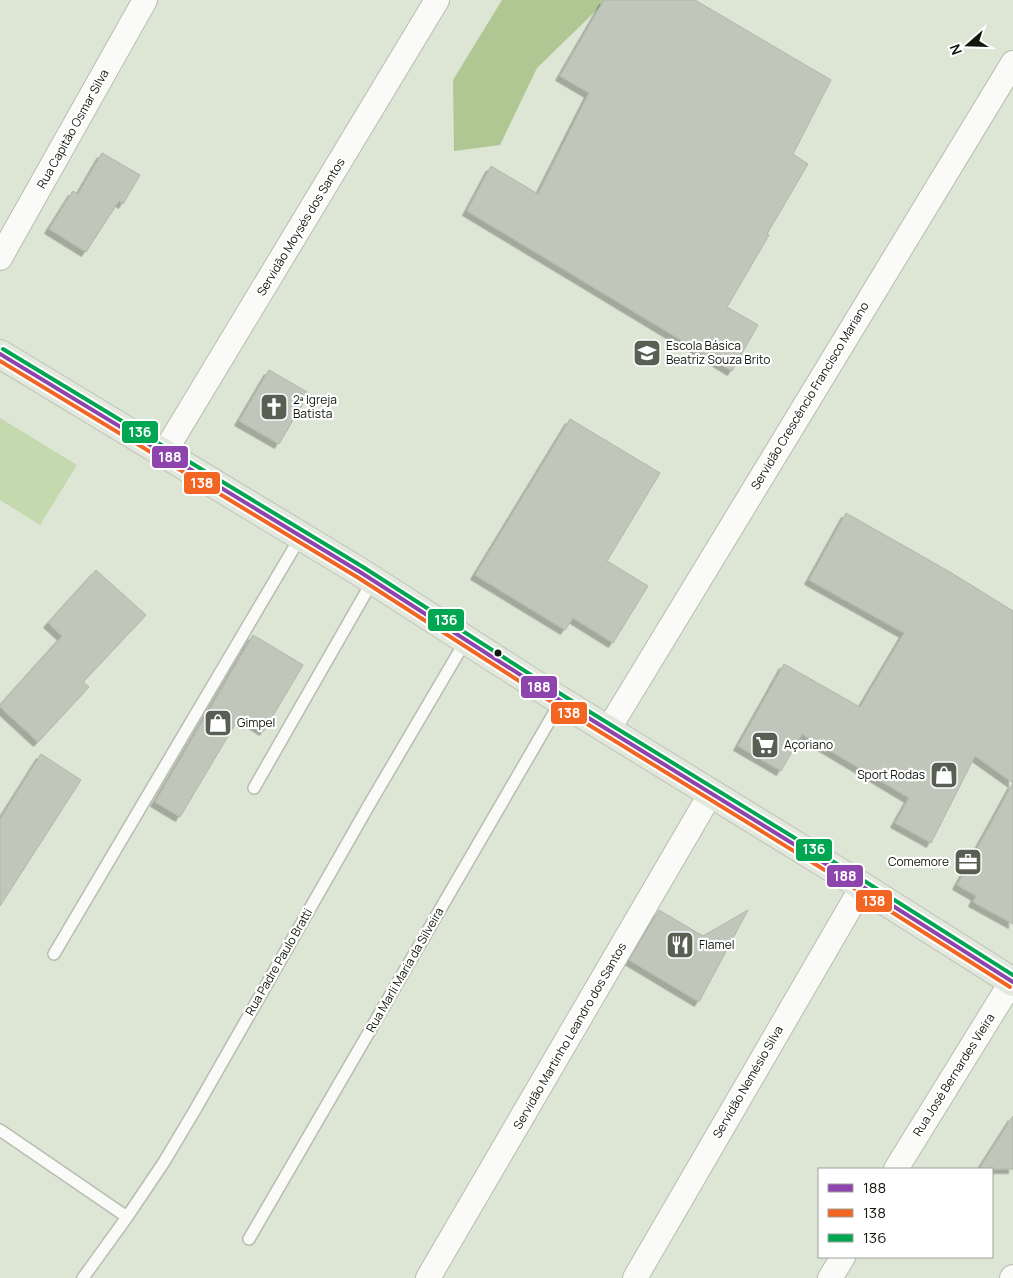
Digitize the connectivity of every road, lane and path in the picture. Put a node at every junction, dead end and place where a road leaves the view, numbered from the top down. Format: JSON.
{"nodes":[{"id":1,"x":145,"y":0,"type":"edge"},
{"id":2,"x":437,"y":0,"type":"edge"},
{"id":3,"x":1013,"y":63,"type":"edge"},
{"id":4,"x":0,"y":258,"type":"edge"},
{"id":5,"x":0,"y":354,"type":"edge"},
{"id":6,"x":164,"y":453,"type":"junction"},
{"id":7,"x":301,"y":536,"type":"junction"},
{"id":8,"x":373,"y":580,"type":"junction"},
{"id":9,"x":466,"y":640,"type":"junction"},
{"id":10,"x":561,"y":701,"type":"junction"},
{"id":11,"x":608,"y":730,"type":"junction"},
{"id":12,"x":254,"y":788,"type":"dead end"},
{"id":13,"x":711,"y":793,"type":"junction"},
{"id":14,"x":862,"y":887,"type":"junction"},
{"id":15,"x":54,"y":954,"type":"dead end"},
{"id":16,"x":1013,"y":982,"type":"edge"},
{"id":17,"x":0,"y":1130,"type":"edge"},
{"id":18,"x":897,"y":1168,"type":"edge"},
{"id":19,"x":127,"y":1217,"type":"junction"},
{"id":20,"x":249,"y":1239,"type":"dead end"},
{"id":21,"x":842,"y":1258,"type":"edge"},
{"id":22,"x":83,"y":1278,"type":"edge"},
{"id":23,"x":428,"y":1278,"type":"edge"},
{"id":24,"x":635,"y":1278,"type":"edge"},
{"id":25,"x":830,"y":1278,"type":"edge"}],
"edges":[{"from":1,"to":4,"type":"street","name":"Rua Capitão Osmar Silva"},
{"from":2,"to":6,"type":"street","name":"Servidão Moysés dos Santos"},
{"from":3,"to":11,"type":"street","name":"Servidão Crescêncio Francisco Mariano"},
{"from":5,"to":6,"type":"main road"},
{"from":6,"to":7,"type":"main road"},
{"from":7,"to":8,"type":"main road"},
{"from":7,"to":15,"type":"lane"},
{"from":8,"to":9,"type":"main road"},
{"from":8,"to":12,"type":"lane"},
{"from":9,"to":10,"type":"main road"},
{"from":9,"to":19,"type":"lane","name":"Rua Padre Paulo Bratti"},
{"from":10,"to":11,"type":"main road"},
{"from":10,"to":20,"type":"lane","name":"Rua Marli Maria da Silveira"},
{"from":11,"to":13,"type":"main road"},
{"from":13,"to":14,"type":"main road"},
{"from":13,"to":23,"type":"street","name":"Servidão Martinho Leandro dos Santos"},
{"from":14,"to":16,"type":"main road"},
{"from":14,"to":24,"type":"street","name":"Servidão Nemésio Silva"},
{"from":16,"to":18,"type":"street","name":"Rua José Bernardes Vieira"},
{"from":17,"to":19,"type":"lane"},
{"from":19,"to":22,"type":"lane","name":"Rua Padre Paulo Bratti"},
{"from":21,"to":25,"type":"street"}]}
